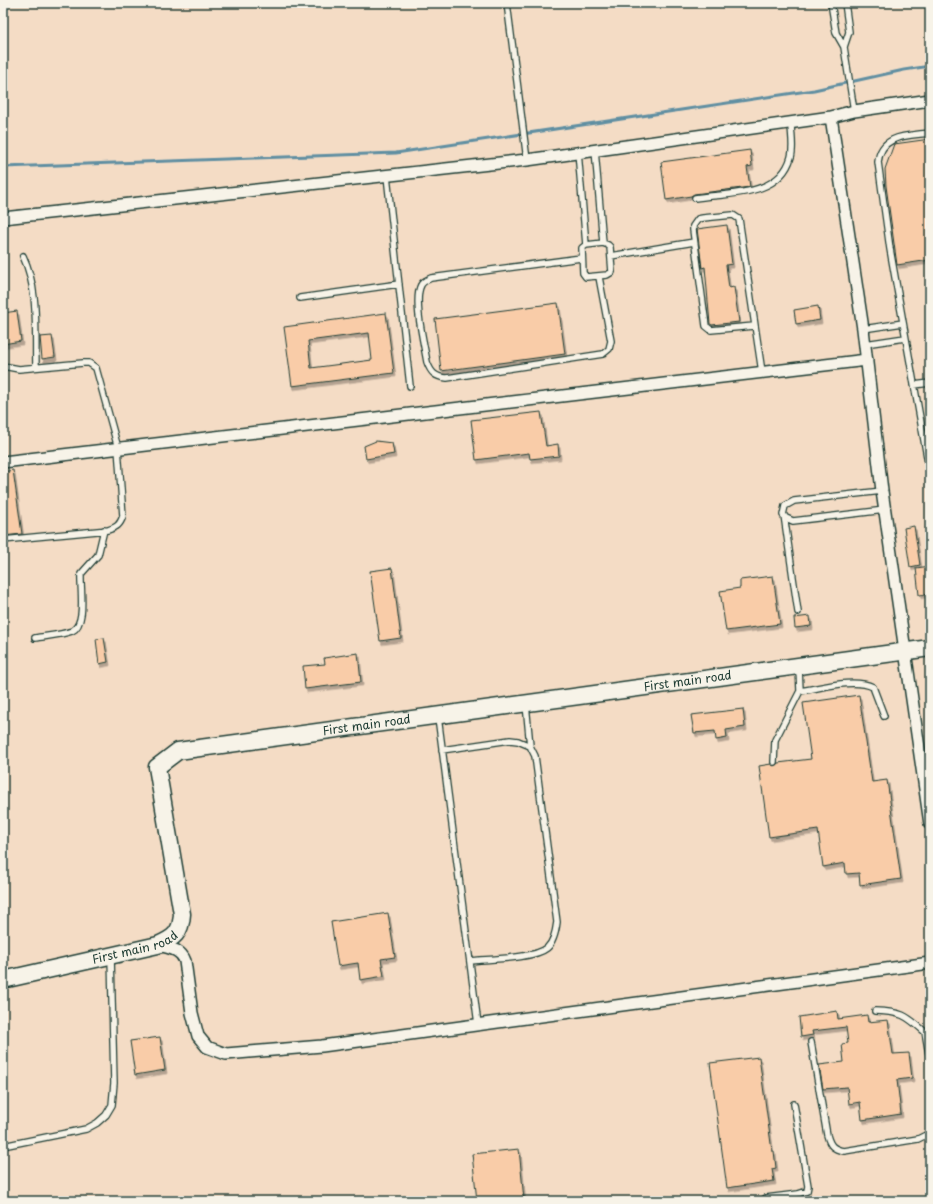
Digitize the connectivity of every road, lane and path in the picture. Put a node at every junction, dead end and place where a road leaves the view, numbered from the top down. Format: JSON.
{"nodes":[{"id":1,"x":507,"y":3,"type":"edge"},
{"id":2,"x":831,"y":3,"type":"edge"},
{"id":3,"x":845,"y":3,"type":"edge"},
{"id":4,"x":844,"y":47,"type":"junction"},
{"id":5,"x":930,"y":100,"type":"edge"},
{"id":6,"x":854,"y":111,"type":"junction"},
{"id":7,"x":831,"y":117,"type":"junction"},
{"id":8,"x":791,"y":123,"type":"junction"},
{"id":9,"x":930,"y":133,"type":"edge"},
{"id":10,"x":595,"y":150,"type":"junction"},
{"id":11,"x":578,"y":152,"type":"junction"},
{"id":12,"x":527,"y":160,"type":"junction"},
{"id":13,"x":387,"y":176,"type":"junction"},
{"id":14,"x":695,"y":198,"type":"dead end"},
{"id":15,"x":3,"y":218,"type":"edge"},
{"id":16,"x":694,"y":242,"type":"junction"},
{"id":17,"x":602,"y":243,"type":"junction"},
{"id":18,"x":586,"y":245,"type":"junction"},
{"id":19,"x":23,"y":256,"type":"dead end"},
{"id":20,"x":611,"y":256,"type":"junction"},
{"id":21,"x":581,"y":258,"type":"junction"},
{"id":22,"x":599,"y":277,"type":"junction"},
{"id":23,"x":399,"y":284,"type":"junction"},
{"id":24,"x":300,"y":298,"type":"dead end"},
{"id":25,"x":903,"y":323,"type":"junction"},
{"id":26,"x":754,"y":326,"type":"junction"},
{"id":27,"x":864,"y":329,"type":"junction"},
{"id":28,"x":905,"y":338,"type":"junction"},
{"id":29,"x":865,"y":344,"type":"junction"},
{"id":30,"x":867,"y":360,"type":"junction"},
{"id":31,"x":3,"y":366,"type":"edge"},
{"id":32,"x":36,"y":367,"type":"junction"},
{"id":33,"x":762,"y":372,"type":"junction"},
{"id":34,"x":930,"y":383,"type":"edge"},
{"id":35,"x":914,"y":385,"type":"junction"},
{"id":36,"x":410,"y":386,"type":"dead end"},
{"id":37,"x":118,"y":448,"type":"junction"},
{"id":38,"x":928,"y":453,"type":"edge"},
{"id":39,"x":3,"y":462,"type":"edge"},
{"id":40,"x":930,"y":474,"type":"edge"},
{"id":41,"x":882,"y":491,"type":"junction"},
{"id":42,"x":885,"y":510,"type":"junction"},
{"id":43,"x":783,"y":515,"type":"junction"},
{"id":44,"x":104,"y":530,"type":"junction"},
{"id":45,"x":3,"y":540,"type":"edge"},
{"id":46,"x":798,"y":612,"type":"dead end"},
{"id":47,"x":35,"y":638,"type":"dead end"},
{"id":48,"x":905,"y":647,"type":"junction"},
{"id":49,"x":930,"y":648,"type":"edge"},
{"id":50,"x":799,"y":666,"type":"junction"},
{"id":51,"x":800,"y":690,"type":"junction"},
{"id":52,"x":526,"y":704,"type":"junction"},
{"id":53,"x":438,"y":716,"type":"junction"},
{"id":54,"x":884,"y":716,"type":"dead end"},
{"id":55,"x":530,"y":746,"type":"junction"},
{"id":56,"x":442,"y":750,"type":"junction"},
{"id":57,"x":774,"y":762,"type":"dead end"},
{"id":58,"x":930,"y":824,"type":"edge"},
{"id":59,"x":158,"y":945,"type":"junction"},
{"id":60,"x":111,"y":956,"type":"junction"},
{"id":61,"x":470,"y":961,"type":"junction"},
{"id":62,"x":930,"y":962,"type":"edge"},
{"id":63,"x":3,"y":980,"type":"edge"},
{"id":64,"x":875,"y":1011,"type":"dead end"},
{"id":65,"x":478,"y":1024,"type":"junction"},
{"id":66,"x":928,"y":1032,"type":"edge"},
{"id":67,"x":811,"y":1042,"type":"dead end"},
{"id":68,"x":930,"y":1060,"type":"edge"},
{"id":69,"x":794,"y":1104,"type":"dead end"},
{"id":70,"x":930,"y":1133,"type":"edge"},
{"id":71,"x":3,"y":1146,"type":"edge"},
{"id":72,"x":762,"y":1201,"type":"edge"}],
"edges":[{"from":1,"to":12,"type":"lane"},
{"from":2,"to":4,"type":"lane"},
{"from":3,"to":4,"type":"lane"},
{"from":4,"to":6,"type":"lane"},
{"from":5,"to":6,"type":"street"},
{"from":6,"to":7,"type":"street"},
{"from":7,"to":8,"type":"street"},
{"from":7,"to":27,"type":"street"},
{"from":8,"to":10,"type":"street"},
{"from":8,"to":14,"type":"lane"},
{"from":9,"to":25,"type":"lane"},
{"from":10,"to":11,"type":"street"},
{"from":10,"to":17,"type":"lane"},
{"from":11,"to":12,"type":"street"},
{"from":11,"to":18,"type":"lane"},
{"from":12,"to":13,"type":"street"},
{"from":13,"to":15,"type":"street"},
{"from":13,"to":23,"type":"lane"},
{"from":16,"to":20,"type":"lane"},
{"from":16,"to":26,"type":"lane"},
{"from":16,"to":26,"type":"lane"},
{"from":17,"to":18,"type":"lane"},
{"from":17,"to":20,"type":"lane"},
{"from":18,"to":21,"type":"lane"},
{"from":19,"to":32,"type":"lane"},
{"from":20,"to":22,"type":"lane"},
{"from":21,"to":22,"type":"lane"},
{"from":21,"to":22,"type":"lane"},
{"from":23,"to":24,"type":"lane"},
{"from":23,"to":36,"type":"lane"},
{"from":25,"to":27,"type":"lane"},
{"from":25,"to":28,"type":"lane"},
{"from":26,"to":33,"type":"lane"},
{"from":27,"to":29,"type":"street"},
{"from":28,"to":29,"type":"lane"},
{"from":28,"to":35,"type":"lane"},
{"from":29,"to":30,"type":"street"},
{"from":30,"to":33,"type":"street"},
{"from":30,"to":41,"type":"street"},
{"from":31,"to":32,"type":"lane"},
{"from":32,"to":37,"type":"lane"},
{"from":33,"to":37,"type":"street"},
{"from":34,"to":35,"type":"lane"},
{"from":35,"to":38,"type":"lane"},
{"from":37,"to":39,"type":"street"},
{"from":37,"to":44,"type":"lane"},
{"from":38,"to":40,"type":"lane"},
{"from":41,"to":42,"type":"street"},
{"from":41,"to":43,"type":"lane"},
{"from":42,"to":43,"type":"lane"},
{"from":42,"to":48,"type":"street"},
{"from":43,"to":46,"type":"lane"},
{"from":44,"to":45,"type":"lane"},
{"from":44,"to":47,"type":"lane"},
{"from":48,"to":49,"type":"street","name":"First main road"},
{"from":48,"to":50,"type":"street","name":"First main road"},
{"from":48,"to":58,"type":"street"},
{"from":50,"to":51,"type":"lane"},
{"from":50,"to":52,"type":"street","name":"First main road"},
{"from":51,"to":54,"type":"lane"},
{"from":51,"to":57,"type":"lane"},
{"from":52,"to":53,"type":"street","name":"First main road"},
{"from":52,"to":55,"type":"lane"},
{"from":53,"to":56,"type":"lane"},
{"from":53,"to":59,"type":"street","name":"First main road"},
{"from":55,"to":56,"type":"lane"},
{"from":55,"to":61,"type":"lane"},
{"from":56,"to":61,"type":"lane"},
{"from":59,"to":60,"type":"street","name":"First main road"},
{"from":59,"to":65,"type":"street"},
{"from":60,"to":63,"type":"street","name":"First main road"},
{"from":60,"to":71,"type":"lane"},
{"from":61,"to":65,"type":"lane"},
{"from":62,"to":65,"type":"street"},
{"from":64,"to":66,"type":"lane"},
{"from":66,"to":68,"type":"lane"},
{"from":67,"to":70,"type":"lane"},
{"from":69,"to":72,"type":"lane"}]}
